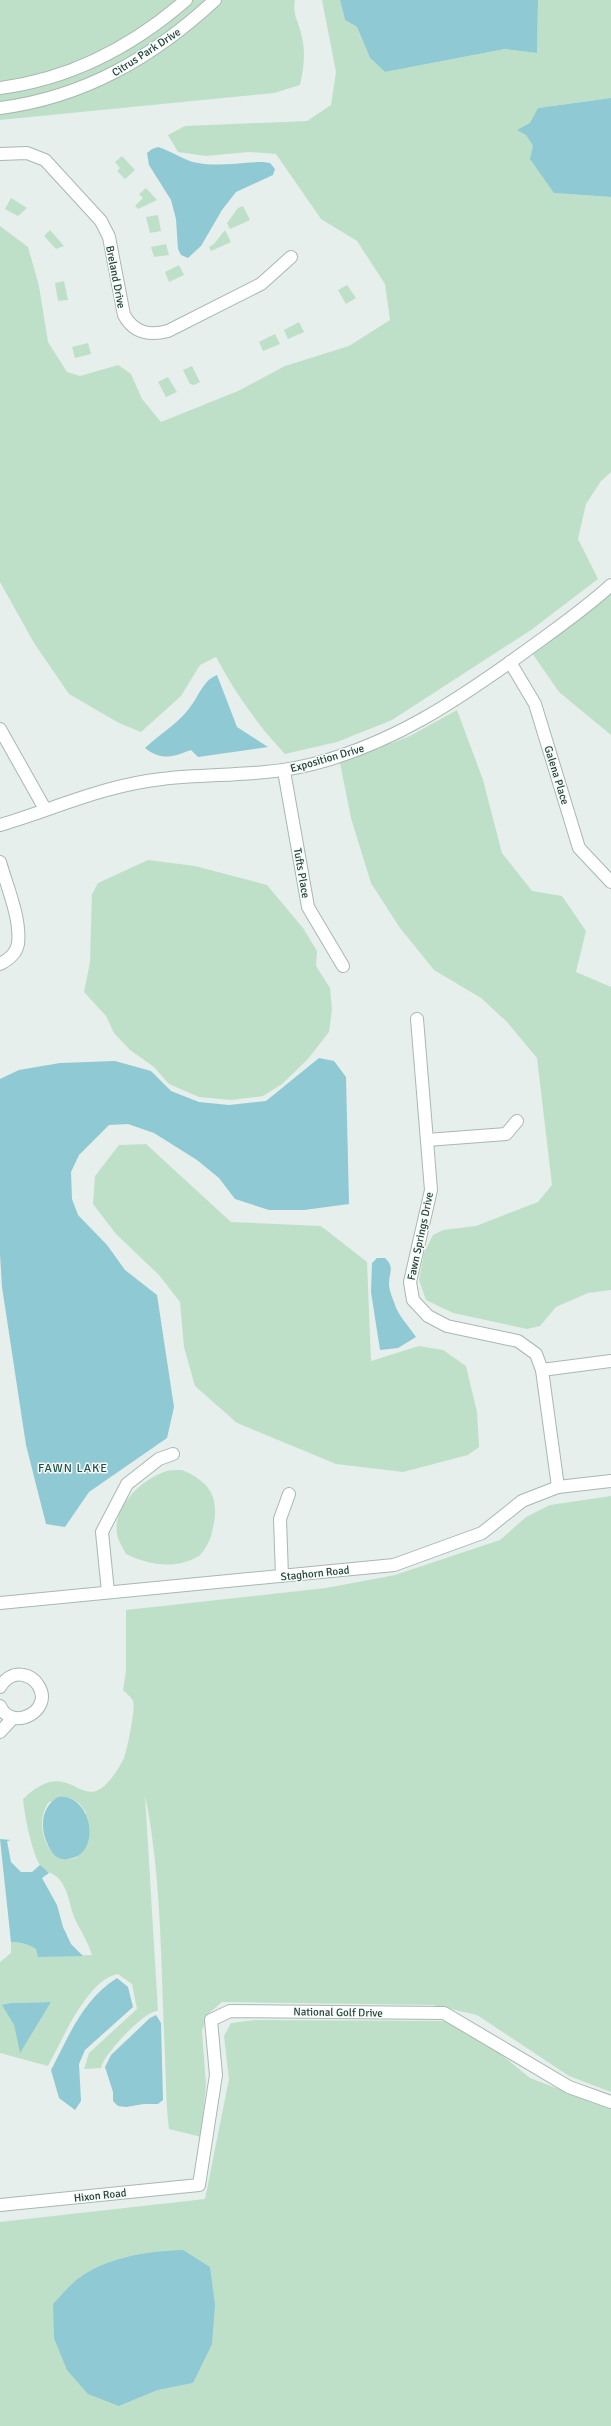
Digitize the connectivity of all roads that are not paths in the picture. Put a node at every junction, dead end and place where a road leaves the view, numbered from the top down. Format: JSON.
{"nodes":[{"id":1,"x":186,"y":0,"type":"edge"},
{"id":2,"x":215,"y":0,"type":"edge"},
{"id":3,"x":0,"y":88,"type":"edge"},
{"id":4,"x":0,"y":108,"type":"edge"},
{"id":5,"x":0,"y":154,"type":"edge"},
{"id":6,"x":291,"y":258,"type":"dead end"},
{"id":7,"x":611,"y":585,"type":"edge"},
{"id":8,"x":510,"y":662,"type":"junction"},
{"id":9,"x":0,"y":729,"type":"edge"},
{"id":10,"x":284,"y":771,"type":"junction"},
{"id":11,"x":45,"y":809,"type":"junction"},
{"id":12,"x":0,"y":825,"type":"edge"},
{"id":13,"x":0,"y":862,"type":"edge"},
{"id":14,"x":611,"y":882,"type":"edge"},
{"id":15,"x":0,"y":964,"type":"edge"},
{"id":16,"x":343,"y":966,"type":"dead end"},
{"id":17,"x":417,"y":1019,"type":"dead end"},
{"id":18,"x":517,"y":1121,"type":"dead end"},
{"id":19,"x":427,"y":1140,"type":"junction"},
{"id":20,"x":611,"y":1361,"type":"edge"},
{"id":21,"x":542,"y":1370,"type":"junction"},
{"id":22,"x":174,"y":1454,"type":"dead end"},
{"id":23,"x":611,"y":1481,"type":"edge"},
{"id":24,"x":558,"y":1487,"type":"junction"},
{"id":25,"x":289,"y":1494,"type":"dead end"},
{"id":26,"x":282,"y":1576,"type":"junction"},
{"id":27,"x":108,"y":1592,"type":"junction"},
{"id":28,"x":0,"y":1603,"type":"edge"},
{"id":29,"x":0,"y":1687,"type":"edge"},
{"id":30,"x":0,"y":1706,"type":"edge"},
{"id":31,"x":13,"y":1718,"type":"junction"},
{"id":32,"x":0,"y":1732,"type":"edge"},
{"id":33,"x":611,"y":2102,"type":"edge"},
{"id":34,"x":199,"y":2185,"type":"joint"},
{"id":35,"x":0,"y":2205,"type":"edge"}],
"edges":[{"from":1,"to":3,"type":"street","name":"Citrus Park Drive"},
{"from":2,"to":4,"type":"street","name":"Citrus Park Drive"},
{"from":5,"to":6,"type":"street","name":"Breland Drive"},
{"from":7,"to":8,"type":"street","name":"Exposition Drive"},
{"from":8,"to":10,"type":"street","name":"Exposition Drive"},
{"from":8,"to":14,"type":"street","name":"Galena Place"},
{"from":9,"to":11,"type":"street"},
{"from":10,"to":11,"type":"street","name":"Exposition Drive"},
{"from":10,"to":16,"type":"street","name":"Tufts Place"},
{"from":11,"to":12,"type":"street","name":"Exposition Drive"},
{"from":13,"to":15,"type":"street"},
{"from":17,"to":19,"type":"street","name":"Fawn Springs Drive"},
{"from":18,"to":19,"type":"street"},
{"from":19,"to":21,"type":"street","name":"Fawn Springs Drive"},
{"from":20,"to":21,"type":"street"},
{"from":21,"to":24,"type":"street","name":"Fawn Springs Drive"},
{"from":22,"to":27,"type":"street"},
{"from":23,"to":24,"type":"street","name":"Staghorn Road"},
{"from":24,"to":26,"type":"street","name":"Staghorn Road"},
{"from":25,"to":26,"type":"street"},
{"from":26,"to":27,"type":"street","name":"Staghorn Road"},
{"from":27,"to":28,"type":"street","name":"Staghorn Road"},
{"from":29,"to":31,"type":"street"},
{"from":30,"to":31,"type":"street"},
{"from":31,"to":32,"type":"street"},
{"from":33,"to":34,"type":"street","name":"National Golf Drive"},
{"from":34,"to":35,"type":"street","name":"Hixon Road"}]}
